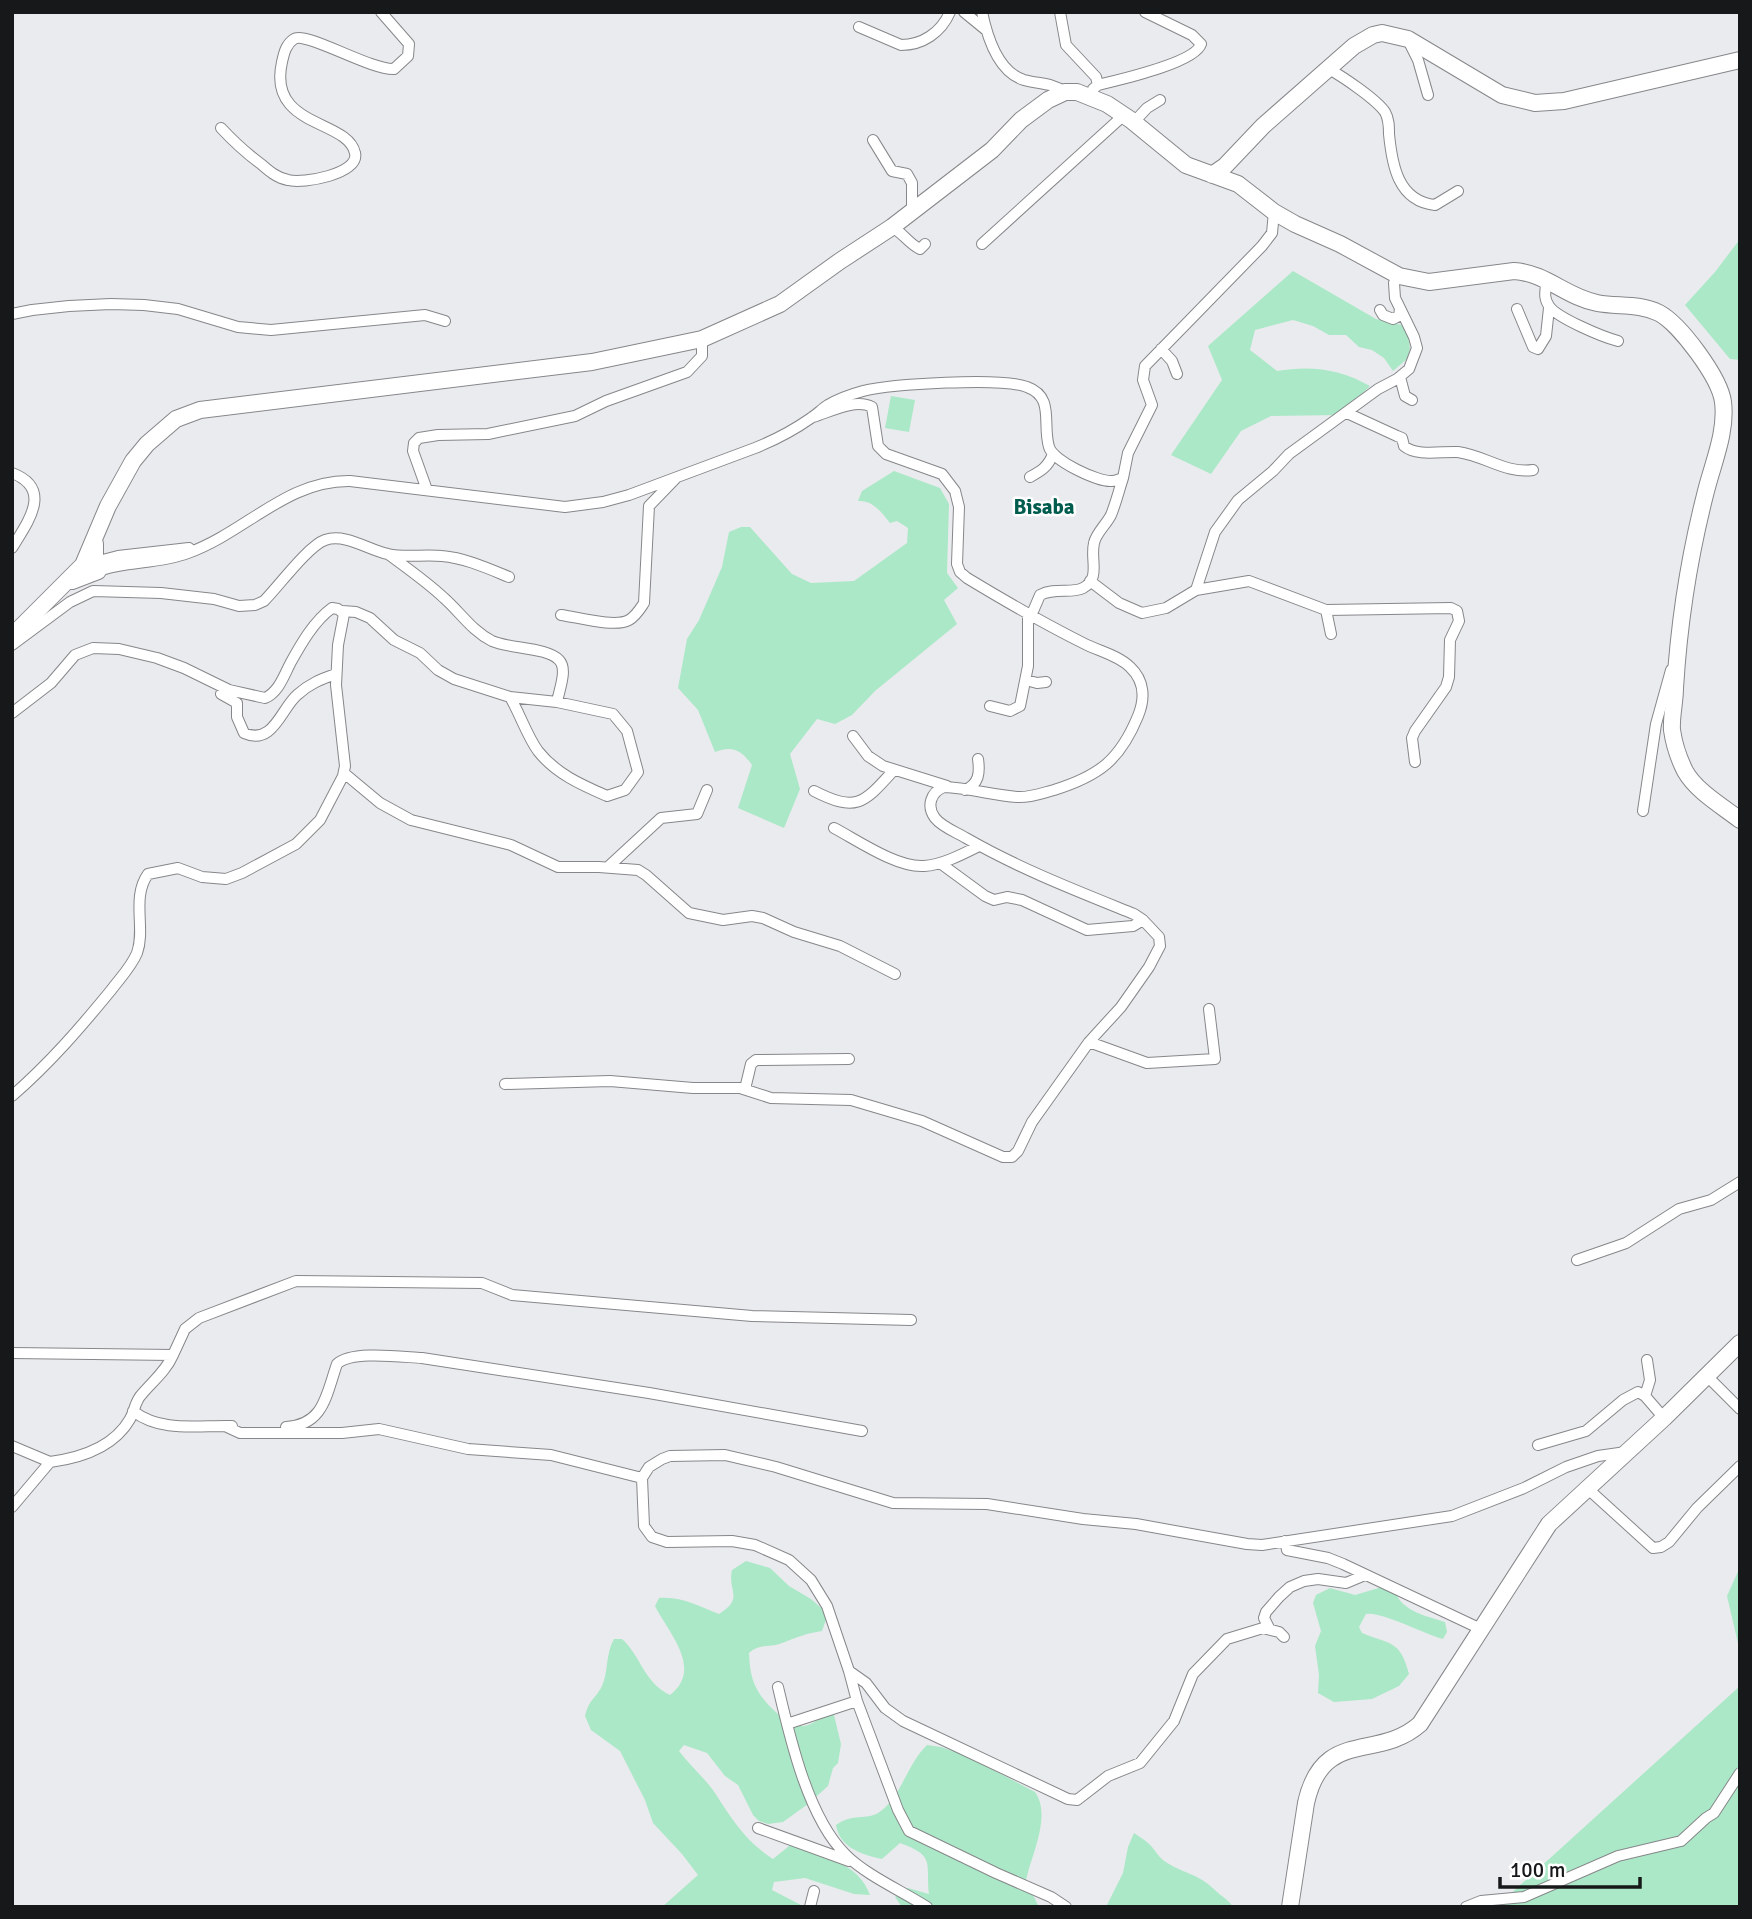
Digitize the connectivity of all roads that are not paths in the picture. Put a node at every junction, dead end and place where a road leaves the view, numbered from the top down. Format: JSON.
{"nodes":[{"id":1,"x":381,"y":12,"type":"edge"},
{"id":2,"x":950,"y":12,"type":"edge"},
{"id":3,"x":964,"y":12,"type":"edge"},
{"id":4,"x":982,"y":12,"type":"edge"},
{"id":5,"x":1060,"y":12,"type":"edge"},
{"id":6,"x":1144,"y":12,"type":"edge"},
{"id":7,"x":859,"y":27,"type":"dead end"},
{"id":8,"x":986,"y":30,"type":"junction"},
{"id":9,"x":1408,"y":39,"type":"junction"},
{"id":10,"x":1740,"y":60,"type":"edge"},
{"id":11,"x":1329,"y":68,"type":"junction"},
{"id":12,"x":1092,"y":90,"type":"junction"},
{"id":13,"x":1065,"y":92,"type":"junction"},
{"id":14,"x":1428,"y":95,"type":"dead end"},
{"id":15,"x":1160,"y":100,"type":"dead end"},
{"id":16,"x":1129,"y":119,"type":"junction"},
{"id":17,"x":221,"y":128,"type":"dead end"},
{"id":18,"x":873,"y":140,"type":"dead end"},
{"id":19,"x":1240,"y":152,"type":"junction"},
{"id":20,"x":1212,"y":175,"type":"junction"},
{"id":21,"x":1238,"y":184,"type":"junction"},
{"id":22,"x":1458,"y":191,"type":"dead end"},
{"id":23,"x":912,"y":211,"type":"junction"},
{"id":24,"x":1274,"y":212,"type":"junction"},
{"id":25,"x":892,"y":227,"type":"junction"},
{"id":26,"x":925,"y":244,"type":"dead end"},
{"id":27,"x":982,"y":244,"type":"dead end"},
{"id":28,"x":1535,"y":274,"type":"junction"},
{"id":29,"x":1399,"y":276,"type":"junction"},
{"id":30,"x":1549,"y":308,"type":"junction"},
{"id":31,"x":1400,"y":309,"type":"junction"},
{"id":32,"x":1517,"y":309,"type":"dead end"},
{"id":33,"x":1380,"y":310,"type":"dead end"},
{"id":34,"x":12,"y":314,"type":"edge"},
{"id":35,"x":444,"y":321,"type":"dead end"},
{"id":36,"x":702,"y":339,"type":"junction"},
{"id":37,"x":1618,"y":341,"type":"dead end"},
{"id":38,"x":1161,"y":349,"type":"junction"},
{"id":39,"x":1177,"y":374,"type":"dead end"},
{"id":40,"x":1401,"y":377,"type":"junction"},
{"id":41,"x":1412,"y":400,"type":"dead end"},
{"id":42,"x":1347,"y":412,"type":"junction"},
{"id":43,"x":813,"y":417,"type":"junction"},
{"id":44,"x":1053,"y":454,"type":"junction"},
{"id":45,"x":1533,"y":470,"type":"dead end"},
{"id":46,"x":12,"y":473,"type":"edge"},
{"id":47,"x":678,"y":476,"type":"junction"},
{"id":48,"x":1030,"y":477,"type":"dead end"},
{"id":49,"x":1123,"y":478,"type":"junction"},
{"id":50,"x":427,"y":490,"type":"junction"},
{"id":51,"x":12,"y":548,"type":"edge"},
{"id":52,"x":388,"y":554,"type":"junction"},
{"id":53,"x":90,"y":568,"type":"junction"},
{"id":54,"x":509,"y":577,"type":"dead end"},
{"id":55,"x":1090,"y":581,"type":"junction"},
{"id":56,"x":1196,"y":590,"type":"junction"},
{"id":57,"x":1326,"y":610,"type":"junction"},
{"id":58,"x":342,"y":611,"type":"junction"},
{"id":59,"x":561,"y":615,"type":"dead end"},
{"id":60,"x":1029,"y":615,"type":"junction"},
{"id":61,"x":1331,"y":634,"type":"dead end"},
{"id":62,"x":12,"y":636,"type":"edge"},
{"id":63,"x":12,"y":645,"type":"edge"},
{"id":64,"x":1677,"y":654,"type":"junction"},
{"id":65,"x":336,"y":674,"type":"junction"},
{"id":66,"x":1026,"y":680,"type":"junction"},
{"id":67,"x":209,"y":682,"type":"junction"},
{"id":68,"x":1046,"y":682,"type":"dead end"},
{"id":69,"x":510,"y":697,"type":"junction"},
{"id":70,"x":557,"y":702,"type":"junction"},
{"id":71,"x":990,"y":706,"type":"dead end"},
{"id":72,"x":12,"y":713,"type":"edge"},
{"id":73,"x":853,"y":736,"type":"dead end"},
{"id":74,"x":978,"y":759,"type":"dead end"},
{"id":75,"x":1415,"y":762,"type":"dead end"},
{"id":76,"x":894,"y":770,"type":"junction"},
{"id":77,"x":344,"y":773,"type":"junction"},
{"id":78,"x":949,"y":787,"type":"junction"},
{"id":79,"x":707,"y":790,"type":"dead end"},
{"id":80,"x":965,"y":790,"type":"junction"},
{"id":81,"x":814,"y":791,"type":"dead end"},
{"id":82,"x":1643,"y":811,"type":"dead end"},
{"id":83,"x":1740,"y":820,"type":"edge"},
{"id":84,"x":834,"y":828,"type":"dead end"},
{"id":85,"x":979,"y":846,"type":"junction"},
{"id":86,"x":940,"y":863,"type":"junction"},
{"id":87,"x":608,"y":867,"type":"junction"},
{"id":88,"x":1143,"y":920,"type":"junction"},
{"id":89,"x":895,"y":974,"type":"dead end"},
{"id":90,"x":1209,"y":1009,"type":"dead end"},
{"id":91,"x":1089,"y":1042,"type":"junction"},
{"id":92,"x":849,"y":1059,"type":"dead end"},
{"id":93,"x":505,"y":1084,"type":"dead end"},
{"id":94,"x":745,"y":1089,"type":"junction"},
{"id":95,"x":12,"y":1096,"type":"edge"},
{"id":96,"x":1740,"y":1182,"type":"edge"},
{"id":97,"x":1577,"y":1260,"type":"dead end"},
{"id":98,"x":911,"y":1320,"type":"dead end"},
{"id":99,"x":1740,"y":1343,"type":"edge"},
{"id":100,"x":12,"y":1353,"type":"edge"},
{"id":101,"x":173,"y":1355,"type":"junction"},
{"id":102,"x":1647,"y":1360,"type":"dead end"},
{"id":103,"x":1707,"y":1376,"type":"junction"},
{"id":104,"x":1645,"y":1396,"type":"junction"},
{"id":105,"x":1740,"y":1409,"type":"edge"},
{"id":106,"x":133,"y":1411,"type":"junction"},
{"id":107,"x":1664,"y":1418,"type":"junction"},
{"id":108,"x":225,"y":1426,"type":"junction"},
{"id":109,"x":862,"y":1431,"type":"dead end"},
{"id":110,"x":1538,"y":1445,"type":"dead end"},
{"id":111,"x":12,"y":1446,"type":"edge"},
{"id":112,"x":1626,"y":1452,"type":"junction"},
{"id":113,"x":50,"y":1462,"type":"junction"},
{"id":114,"x":1740,"y":1466,"type":"edge"},
{"id":115,"x":642,"y":1478,"type":"junction"},
{"id":116,"x":1587,"y":1488,"type":"junction"},
{"id":117,"x":12,"y":1507,"type":"edge"},
{"id":118,"x":1285,"y":1541,"type":"junction"},
{"id":119,"x":1365,"y":1575,"type":"junction"},
{"id":120,"x":1269,"y":1628,"type":"junction"},
{"id":121,"x":1483,"y":1630,"type":"junction"},
{"id":122,"x":1284,"y":1637,"type":"dead end"},
{"id":123,"x":849,"y":1671,"type":"junction"},
{"id":124,"x":778,"y":1687,"type":"dead end"},
{"id":125,"x":857,"y":1701,"type":"junction"},
{"id":126,"x":787,"y":1724,"type":"junction"},
{"id":127,"x":1740,"y":1773,"type":"edge"},
{"id":128,"x":758,"y":1828,"type":"dead end"},
{"id":129,"x":855,"y":1863,"type":"junction"},
{"id":130,"x":814,"y":1891,"type":"dead end"},
{"id":131,"x":810,"y":1907,"type":"edge"},
{"id":132,"x":927,"y":1907,"type":"edge"},
{"id":133,"x":1066,"y":1907,"type":"edge"},
{"id":134,"x":1290,"y":1907,"type":"edge"},
{"id":135,"x":1466,"y":1907,"type":"edge"}],
"edges":[{"from":1,"to":17,"type":"street"},
{"from":2,"to":7,"type":"street"},
{"from":3,"to":8,"type":"street"},
{"from":4,"to":8,"type":"street"},
{"from":5,"to":12,"type":"street"},
{"from":6,"to":12,"type":"street"},
{"from":8,"to":13,"type":"street"},
{"from":9,"to":10,"type":"street"},
{"from":9,"to":11,"type":"street"},
{"from":9,"to":14,"type":"street"},
{"from":11,"to":19,"type":"street"},
{"from":11,"to":22,"type":"street"},
{"from":12,"to":13,"type":"street"},
{"from":12,"to":16,"type":"street"},
{"from":13,"to":23,"type":"street"},
{"from":15,"to":16,"type":"street"},
{"from":16,"to":20,"type":"street"},
{"from":16,"to":27,"type":"street"},
{"from":18,"to":23,"type":"street"},
{"from":19,"to":20,"type":"street"},
{"from":19,"to":21,"type":"street"},
{"from":20,"to":21,"type":"street"},
{"from":21,"to":24,"type":"street"},
{"from":23,"to":25,"type":"street"},
{"from":24,"to":29,"type":"street"},
{"from":24,"to":38,"type":"street"},
{"from":25,"to":26,"type":"street"},
{"from":25,"to":36,"type":"street"},
{"from":28,"to":29,"type":"street"},
{"from":28,"to":30,"type":"street"},
{"from":28,"to":64,"type":"street"},
{"from":29,"to":31,"type":"street"},
{"from":30,"to":32,"type":"street"},
{"from":30,"to":37,"type":"street"},
{"from":31,"to":33,"type":"street"},
{"from":31,"to":40,"type":"street"},
{"from":34,"to":35,"type":"street"},
{"from":36,"to":50,"type":"street"},
{"from":36,"to":53,"type":"street"},
{"from":38,"to":39,"type":"street"},
{"from":38,"to":49,"type":"street"},
{"from":40,"to":41,"type":"street"},
{"from":40,"to":42,"type":"street"},
{"from":42,"to":45,"type":"street"},
{"from":42,"to":56,"type":"street"},
{"from":43,"to":44,"type":"street"},
{"from":43,"to":47,"type":"street"},
{"from":43,"to":60,"type":"street"},
{"from":44,"to":48,"type":"street"},
{"from":44,"to":49,"type":"street"},
{"from":46,"to":51,"type":"street"},
{"from":47,"to":50,"type":"street"},
{"from":47,"to":59,"type":"street"},
{"from":49,"to":55,"type":"street"},
{"from":50,"to":53,"type":"street"},
{"from":52,"to":54,"type":"street"},
{"from":52,"to":63,"type":"street"},
{"from":52,"to":70,"type":"street"},
{"from":53,"to":62,"type":"street"},
{"from":55,"to":56,"type":"street"},
{"from":55,"to":60,"type":"street"},
{"from":56,"to":57,"type":"street"},
{"from":57,"to":61,"type":"street"},
{"from":57,"to":75,"type":"street"},
{"from":58,"to":65,"type":"street"},
{"from":58,"to":67,"type":"street"},
{"from":58,"to":69,"type":"street"},
{"from":60,"to":66,"type":"street"},
{"from":60,"to":80,"type":"street"},
{"from":64,"to":82,"type":"street"},
{"from":64,"to":83,"type":"street"},
{"from":65,"to":67,"type":"street"},
{"from":65,"to":77,"type":"street"},
{"from":66,"to":68,"type":"street"},
{"from":66,"to":71,"type":"street"},
{"from":67,"to":72,"type":"street"},
{"from":69,"to":70,"type":"street"},
{"from":69,"to":70,"type":"street"},
{"from":73,"to":76,"type":"street"},
{"from":74,"to":80,"type":"street"},
{"from":76,"to":78,"type":"street"},
{"from":76,"to":81,"type":"street"},
{"from":77,"to":87,"type":"street"},
{"from":77,"to":95,"type":"street"},
{"from":78,"to":80,"type":"street"},
{"from":78,"to":85,"type":"street"},
{"from":79,"to":87,"type":"street"},
{"from":84,"to":86,"type":"street"},
{"from":85,"to":86,"type":"street"},
{"from":85,"to":88,"type":"street"},
{"from":86,"to":88,"type":"street"},
{"from":87,"to":89,"type":"street"},
{"from":88,"to":91,"type":"street"},
{"from":90,"to":91,"type":"street"},
{"from":91,"to":94,"type":"street"},
{"from":92,"to":94,"type":"street"},
{"from":93,"to":94,"type":"street"},
{"from":96,"to":97,"type":"street"},
{"from":98,"to":101,"type":"street"},
{"from":99,"to":103,"type":"street"},
{"from":100,"to":101,"type":"street"},
{"from":101,"to":106,"type":"street"},
{"from":102,"to":104,"type":"street"},
{"from":103,"to":105,"type":"street"},
{"from":103,"to":107,"type":"street"},
{"from":104,"to":107,"type":"street"},
{"from":104,"to":110,"type":"street"},
{"from":106,"to":108,"type":"street"},
{"from":106,"to":113,"type":"street"},
{"from":107,"to":112,"type":"street"},
{"from":108,"to":109,"type":"street"},
{"from":108,"to":115,"type":"street"},
{"from":111,"to":113,"type":"street"},
{"from":112,"to":116,"type":"street"},
{"from":112,"to":118,"type":"street"},
{"from":113,"to":117,"type":"street"},
{"from":114,"to":116,"type":"street"},
{"from":115,"to":118,"type":"street"},
{"from":115,"to":123,"type":"street"},
{"from":116,"to":121,"type":"street"},
{"from":118,"to":119,"type":"street"},
{"from":119,"to":120,"type":"street"},
{"from":119,"to":121,"type":"street"},
{"from":120,"to":122,"type":"street"},
{"from":120,"to":123,"type":"street"},
{"from":121,"to":134,"type":"street"},
{"from":123,"to":125,"type":"street"},
{"from":124,"to":126,"type":"street"},
{"from":125,"to":126,"type":"street"},
{"from":125,"to":133,"type":"street"},
{"from":126,"to":129,"type":"street"},
{"from":127,"to":135,"type":"street"},
{"from":128,"to":129,"type":"street"},
{"from":129,"to":132,"type":"street"},
{"from":130,"to":131,"type":"street"}]}
